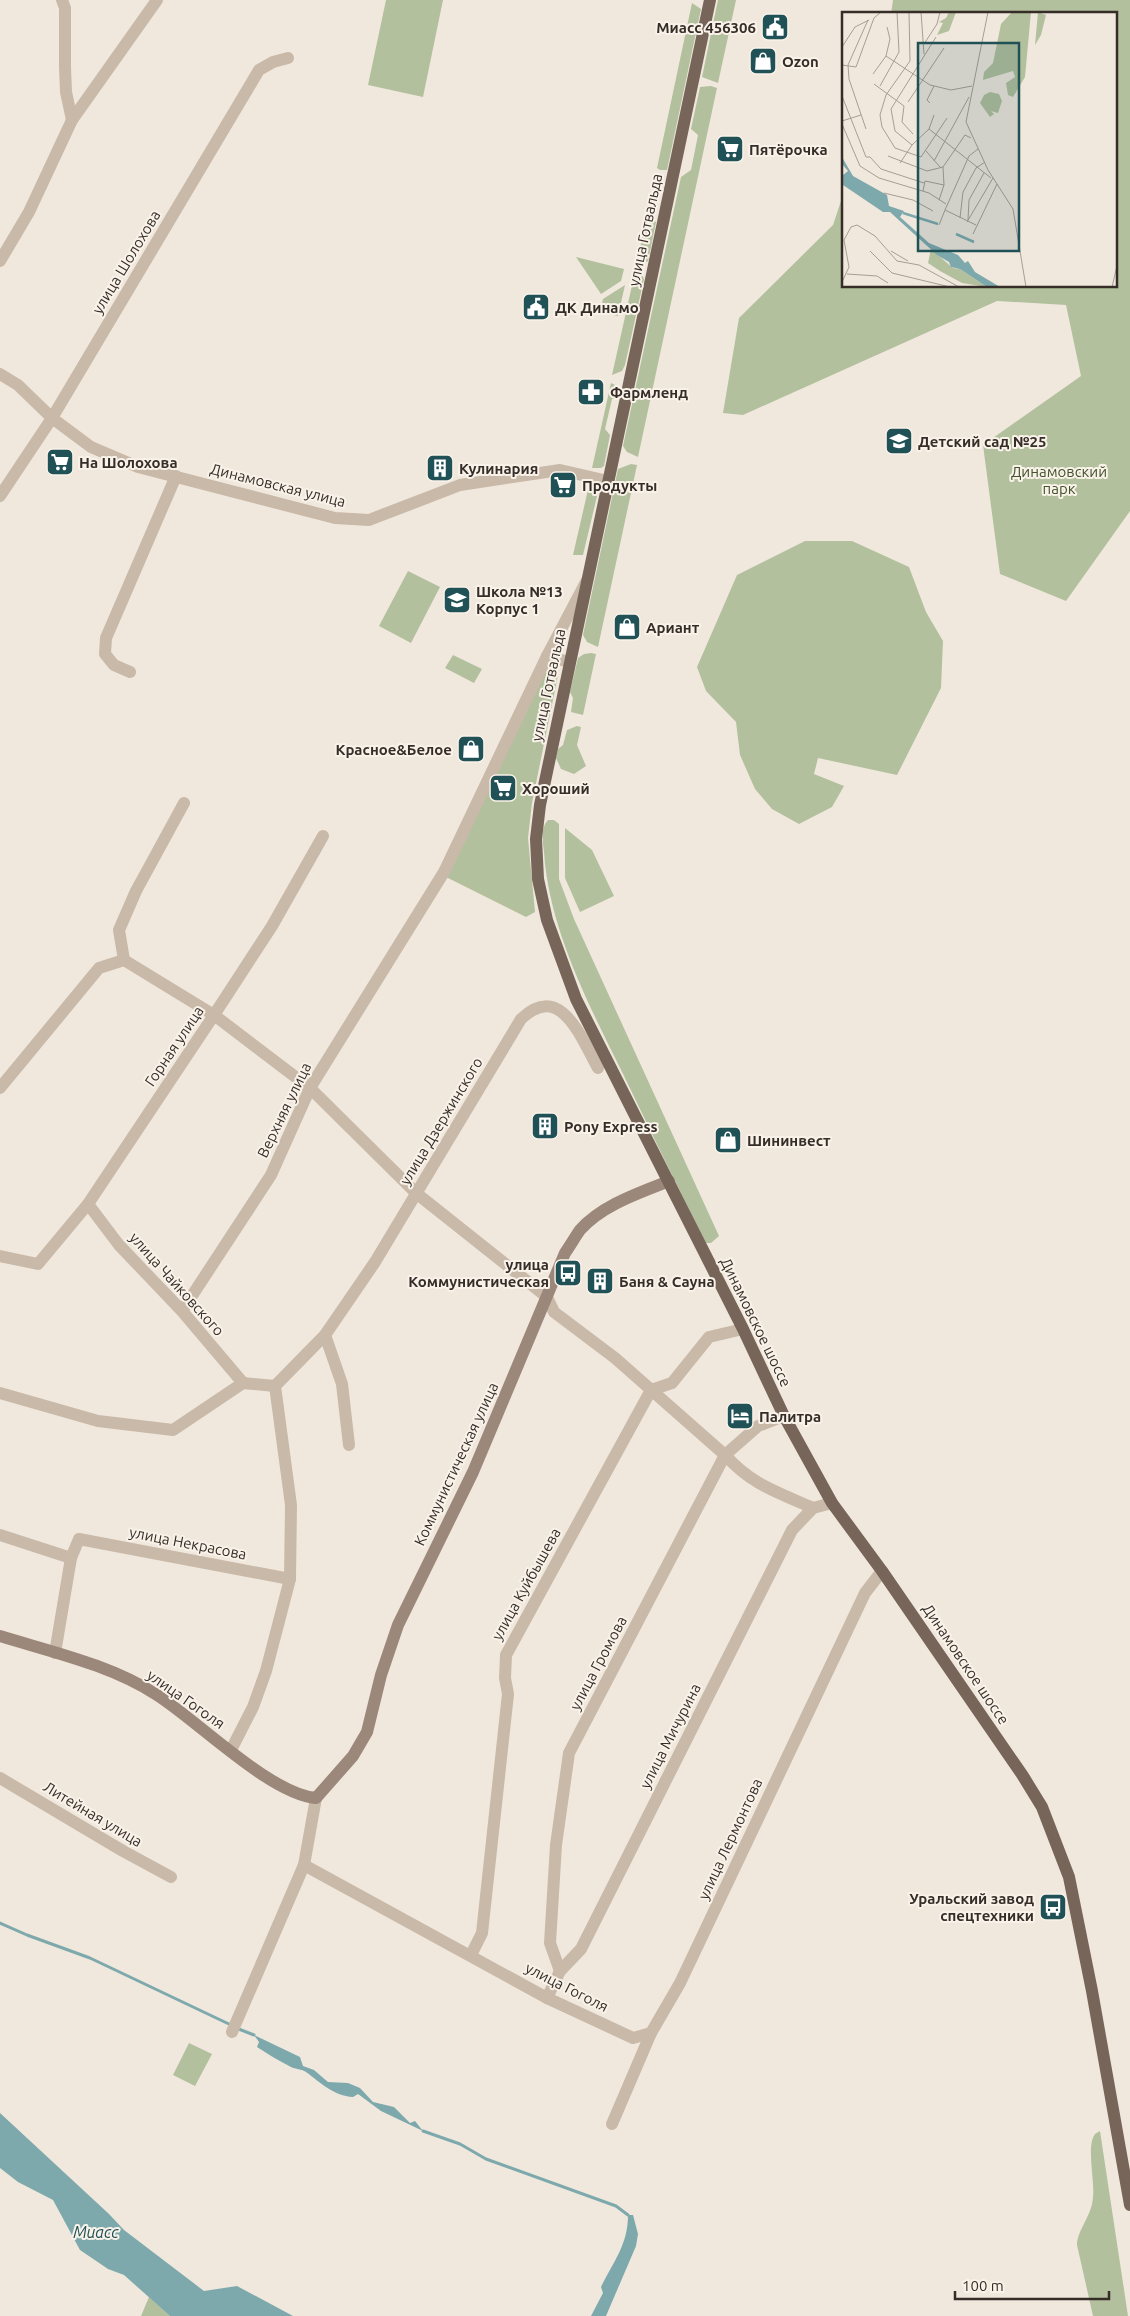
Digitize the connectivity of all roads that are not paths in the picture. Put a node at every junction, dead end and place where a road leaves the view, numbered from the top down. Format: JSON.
{"nodes":[{"id":1,"x":157,"y":0,"type":"edge"},
{"id":2,"x":710,"y":0,"type":"edge"},
{"id":3,"x":66,"y":3,"type":"edge"},
{"id":4,"x":288,"y":58,"type":"dead end"},
{"id":5,"x":72,"y":120,"type":"junction"},
{"id":6,"x":0,"y":261,"type":"edge"},
{"id":7,"x":0,"y":374,"type":"edge"},
{"id":8,"x":52,"y":418,"type":"junction"},
{"id":9,"x":176,"y":476,"type":"junction"},
{"id":10,"x":608,"y":480,"type":"junction"},
{"id":11,"x":0,"y":496,"type":"edge"},
{"id":12,"x":586,"y":580,"type":"junction"},
{"id":13,"x":547,"y":656,"type":"junction"},
{"id":14,"x":569,"y":662,"type":"junction"},
{"id":15,"x":130,"y":672,"type":"dead end"},
{"id":16,"x":184,"y":804,"type":"dead end"},
{"id":17,"x":323,"y":836,"type":"dead end"},
{"id":18,"x":124,"y":960,"type":"junction"},
{"id":19,"x":214,"y":1015,"type":"junction"},
{"id":20,"x":598,"y":1068,"type":"dead end"},
{"id":21,"x":0,"y":1088,"type":"edge"},
{"id":22,"x":310,"y":1088,"type":"junction"},
{"id":23,"x":669,"y":1182,"type":"junction"},
{"id":24,"x":416,"y":1193,"type":"junction"},
{"id":25,"x":88,"y":1204,"type":"junction"},
{"id":26,"x":0,"y":1256,"type":"edge"},
{"id":27,"x":547,"y":1297,"type":"junction"},
{"id":28,"x":182,"y":1311,"type":"junction"},
{"id":29,"x":743,"y":1329,"type":"junction"},
{"id":30,"x":325,"y":1335,"type":"junction"},
{"id":31,"x":244,"y":1383,"type":"junction"},
{"id":32,"x":275,"y":1386,"type":"junction"},
{"id":33,"x":651,"y":1390,"type":"junction"},
{"id":34,"x":0,"y":1393,"type":"edge"},
{"id":35,"x":784,"y":1416,"type":"junction"},
{"id":36,"x":349,"y":1445,"type":"dead end"},
{"id":37,"x":725,"y":1455,"type":"junction"},
{"id":38,"x":832,"y":1503,"type":"junction"},
{"id":39,"x":813,"y":1508,"type":"junction"},
{"id":40,"x":0,"y":1535,"type":"edge"},
{"id":41,"x":71,"y":1558,"type":"junction"},
{"id":42,"x":882,"y":1571,"type":"junction"},
{"id":43,"x":290,"y":1578,"type":"junction"},
{"id":44,"x":0,"y":1636,"type":"edge"},
{"id":45,"x":55,"y":1653,"type":"junction"},
{"id":46,"x":231,"y":1750,"type":"junction"},
{"id":47,"x":0,"y":1778,"type":"edge"},
{"id":48,"x":316,"y":1798,"type":"junction"},
{"id":49,"x":304,"y":1865,"type":"junction"},
{"id":50,"x":171,"y":1877,"type":"dead end"},
{"id":51,"x":471,"y":1955,"type":"junction"},
{"id":52,"x":560,"y":1971,"type":"junction"},
{"id":53,"x":547,"y":1998,"type":"junction"},
{"id":54,"x":234,"y":2026,"type":"dead end"},
{"id":55,"x":651,"y":2033,"type":"junction"},
{"id":56,"x":612,"y":2124,"type":"dead end"},
{"id":57,"x":1130,"y":2205,"type":"edge"}],
"edges":[{"from":1,"to":5,"type":"street"},
{"from":2,"to":10,"type":"main road","name":"улица Готвальда"},
{"from":3,"to":5,"type":"street"},
{"from":4,"to":8,"type":"street","name":"улица Шолохова"},
{"from":5,"to":6,"type":"street"},
{"from":7,"to":8,"type":"street","name":"Динамовская улица"},
{"from":8,"to":9,"type":"street","name":"Динамовская улица"},
{"from":8,"to":11,"type":"street","name":"улица Шолохова"},
{"from":9,"to":10,"type":"street","name":"Динамовская улица"},
{"from":9,"to":15,"type":"street"},
{"from":10,"to":12,"type":"main road","name":"улица Готвальда"},
{"from":12,"to":13,"type":"street","name":"Верхняя улица"},
{"from":12,"to":14,"type":"main road","name":"улица Готвальда"},
{"from":13,"to":14,"type":"street"},
{"from":13,"to":22,"type":"street","name":"Верхняя улица"},
{"from":14,"to":23,"type":"main road","name":"улица Готвальда"},
{"from":16,"to":18,"type":"street"},
{"from":17,"to":19,"type":"street","name":"Горная улица"},
{"from":18,"to":19,"type":"street"},
{"from":18,"to":21,"type":"street"},
{"from":19,"to":22,"type":"street"},
{"from":19,"to":25,"type":"street","name":"Горная улица"},
{"from":20,"to":24,"type":"street","name":"улица Дзержинского"},
{"from":22,"to":24,"type":"street"},
{"from":22,"to":28,"type":"street","name":"Верхняя улица"},
{"from":23,"to":27,"type":"street","name":"Коммунистическая улица"},
{"from":23,"to":29,"type":"main road","name":"Динамовское шоссе"},
{"from":24,"to":27,"type":"street"},
{"from":24,"to":30,"type":"street","name":"улица Дзержинского"},
{"from":25,"to":26,"type":"street","name":"Горная улица"},
{"from":25,"to":28,"type":"street","name":"улица Чайковского"},
{"from":27,"to":33,"type":"street"},
{"from":27,"to":48,"type":"street","name":"Коммунистическая улица"},
{"from":28,"to":31,"type":"street","name":"улица Чайковского"},
{"from":29,"to":33,"type":"street"},
{"from":29,"to":35,"type":"main road","name":"Динамовское шоссе"},
{"from":30,"to":32,"type":"street","name":"улица Дзержинского"},
{"from":30,"to":36,"type":"street"},
{"from":31,"to":32,"type":"street"},
{"from":31,"to":34,"type":"street"},
{"from":32,"to":43,"type":"street"},
{"from":33,"to":37,"type":"street"},
{"from":33,"to":51,"type":"street","name":"улица Куйбышева"},
{"from":35,"to":37,"type":"street","name":"улица Громова"},
{"from":35,"to":38,"type":"main road","name":"Динамовское шоссе"},
{"from":37,"to":39,"type":"street"},
{"from":37,"to":52,"type":"street","name":"улица Громова"},
{"from":38,"to":39,"type":"street"},
{"from":38,"to":42,"type":"main road","name":"Динамовское шоссе"},
{"from":39,"to":52,"type":"street","name":"улица Мичурина"},
{"from":40,"to":41,"type":"street"},
{"from":41,"to":43,"type":"street","name":"улица Некрасова"},
{"from":41,"to":45,"type":"street"},
{"from":42,"to":55,"type":"street","name":"улица Лермонтова"},
{"from":42,"to":57,"type":"main road","name":"Динамовское шоссе"},
{"from":43,"to":46,"type":"street"},
{"from":44,"to":45,"type":"street","name":"улица Гоголя"},
{"from":45,"to":46,"type":"street","name":"улица Гоголя"},
{"from":46,"to":48,"type":"street","name":"улица Гоголя"},
{"from":47,"to":50,"type":"street","name":"Литейная улица"},
{"from":48,"to":49,"type":"street"},
{"from":49,"to":51,"type":"street","name":"улица Гоголя"},
{"from":49,"to":54,"type":"street"},
{"from":51,"to":53,"type":"street","name":"улица Гоголя"},
{"from":52,"to":53,"type":"street","name":"улица Мичурина"},
{"from":53,"to":55,"type":"street","name":"улица Гоголя"},
{"from":55,"to":56,"type":"street","name":"улица Лермонтова"}]}
